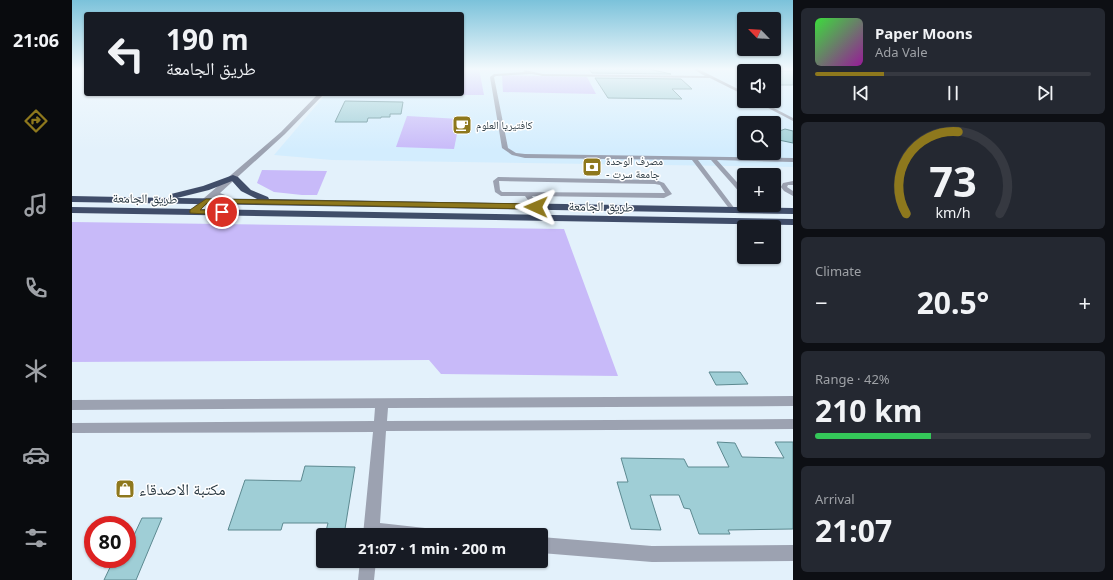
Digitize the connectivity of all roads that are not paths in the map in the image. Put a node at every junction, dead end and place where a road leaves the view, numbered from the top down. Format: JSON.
{"nodes":[{"id":1,"x":319,"y":96,"type":"edge"},
{"id":2,"x":495,"y":96,"type":"edge"},
{"id":3,"x":770,"y":108,"type":"edge"},
{"id":4,"x":793,"y":120,"type":"edge"},
{"id":5,"x":693,"y":158,"type":"junction"},
{"id":6,"x":713,"y":159,"type":"junction"},
{"id":7,"x":793,"y":160,"type":"edge"},
{"id":8,"x":236,"y":176,"type":"junction"},
{"id":9,"x":793,"y":183,"type":"edge"},
{"id":10,"x":737,"y":186,"type":"edge"},
{"id":11,"x":527,"y":194,"type":"junction"},
{"id":12,"x":793,"y":194,"type":"edge"},
{"id":13,"x":72,"y":199,"type":"edge"},
{"id":14,"x":144,"y":200,"type":"junction"},
{"id":15,"x":210,"y":201,"type":"junction"},
{"id":16,"x":274,"y":202,"type":"junction"},
{"id":17,"x":536,"y":207,"type":"junction"},
{"id":18,"x":72,"y":210,"type":"edge"},
{"id":19,"x":733,"y":210,"type":"junction"},
{"id":20,"x":737,"y":210,"type":"edge"},
{"id":21,"x":781,"y":210,"type":"edge"},
{"id":22,"x":793,"y":211,"type":"edge"},
{"id":23,"x":193,"y":212,"type":"junction"},
{"id":24,"x":206,"y":212,"type":"junction"},
{"id":25,"x":793,"y":222,"type":"edge"},
{"id":26,"x":793,"y":401,"type":"edge"},
{"id":27,"x":382,"y":403,"type":"junction"},
{"id":28,"x":72,"y":405,"type":"edge"},
{"id":29,"x":793,"y":424,"type":"edge"},
{"id":30,"x":380,"y":427,"type":"junction"},
{"id":31,"x":72,"y":428,"type":"edge"},
{"id":32,"x":371,"y":528,"type":"edge"},
{"id":33,"x":548,"y":546,"type":"edge"},
{"id":34,"x":793,"y":553,"type":"edge"},
{"id":35,"x":367,"y":568,"type":"edge"},
{"id":36,"x":366,"y":580,"type":"edge"}],
"edges":[{"from":1,"to":8,"type":"street"},
{"from":2,"to":5,"type":"lane"},
{"from":3,"to":4,"type":"lane"},
{"from":5,"to":6,"type":"lane"},
{"from":5,"to":19,"type":"lane"},
{"from":6,"to":7,"type":"lane"},
{"from":6,"to":10,"type":"lane"},
{"from":8,"to":14,"type":"highway"},
{"from":8,"to":15,"type":"street"},
{"from":8,"to":16,"type":"highway"},
{"from":9,"to":12,"type":"lane"},
{"from":11,"to":11,"type":"lane"},
{"from":11,"to":17,"type":"lane"},
{"from":13,"to":14,"type":"highway","name":"طريق الجامعة"},
{"from":14,"to":15,"type":"highway","name":"طريق الجامعة"},
{"from":15,"to":16,"type":"highway","name":"طريق الجامعة"},
{"from":15,"to":23,"type":"street"},
{"from":15,"to":24,"type":"street"},
{"from":16,"to":17,"type":"highway","name":"طريق الجامعة"},
{"from":17,"to":19,"type":"highway","name":"طريق الجامعة"},
{"from":18,"to":23,"type":"highway","name":"طريق الجامعة"},
{"from":19,"to":20,"type":"highway","name":"طريق الجامعة"},
{"from":21,"to":22,"type":"highway","name":"طريق الجامعة"},
{"from":23,"to":24,"type":"highway","name":"طريق الجامعة"},
{"from":24,"to":25,"type":"highway","name":"طريق الجامعة"},
{"from":26,"to":27,"type":"street"},
{"from":27,"to":28,"type":"street"},
{"from":27,"to":30,"type":"street"},
{"from":29,"to":30,"type":"street"},
{"from":30,"to":31,"type":"street"},
{"from":30,"to":32,"type":"street"},
{"from":33,"to":34,"type":"street"},
{"from":35,"to":36,"type":"street"}]}
